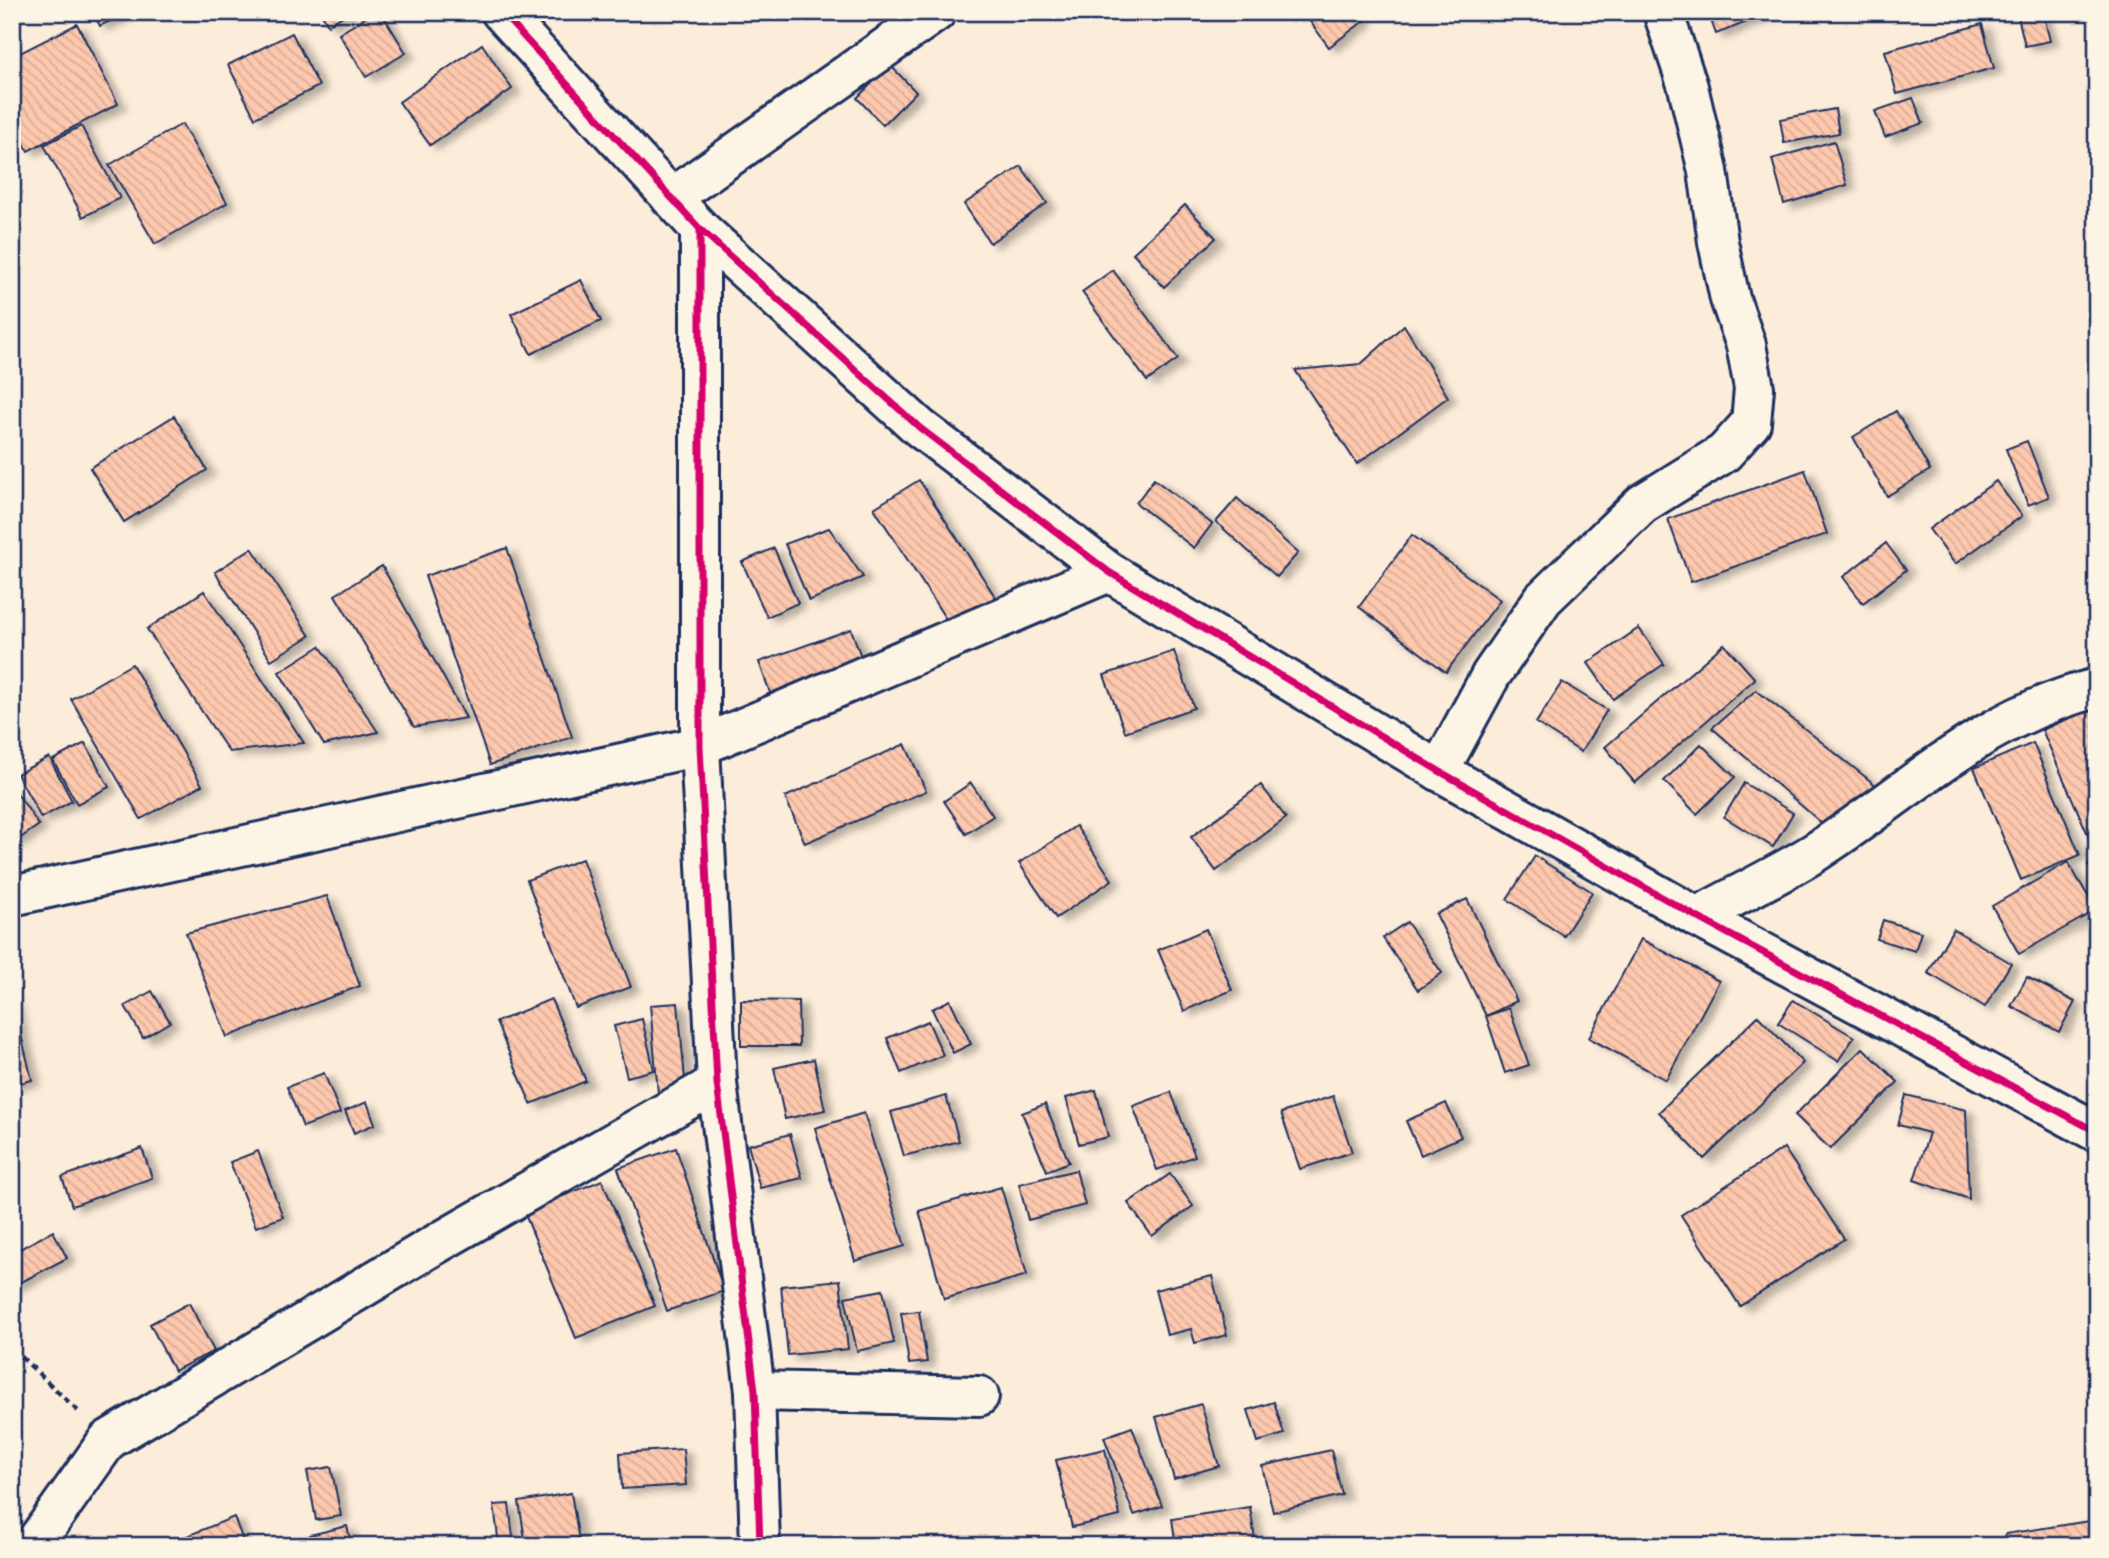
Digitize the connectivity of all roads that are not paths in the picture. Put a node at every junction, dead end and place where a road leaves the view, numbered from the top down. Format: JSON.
{"nodes":[{"id":1,"x":501,"y":12,"type":"edge"},
{"id":2,"x":936,"y":12,"type":"edge"},
{"id":3,"x":1663,"y":12,"type":"edge"},
{"id":4,"x":671,"y":198,"type":"junction"},
{"id":5,"x":700,"y":229,"type":"junction"},
{"id":6,"x":1109,"y":572,"type":"junction"},
{"id":7,"x":2097,"y":688,"type":"edge"},
{"id":8,"x":700,"y":746,"type":"junction"},
{"id":9,"x":1439,"y":771,"type":"junction"},
{"id":10,"x":12,"y":896,"type":"edge"},
{"id":11,"x":1698,"y":916,"type":"junction"},
{"id":12,"x":718,"y":1083,"type":"junction"},
{"id":13,"x":2097,"y":1132,"type":"edge"},
{"id":14,"x":755,"y":1391,"type":"junction"},
{"id":15,"x":979,"y":1396,"type":"dead end"},
{"id":16,"x":33,"y":1546,"type":"edge"},
{"id":17,"x":760,"y":1546,"type":"edge"}],
"edges":[{"from":1,"to":4,"type":"street"},
{"from":2,"to":4,"type":"street"},
{"from":3,"to":9,"type":"street"},
{"from":4,"to":5,"type":"street"},
{"from":5,"to":6,"type":"street"},
{"from":5,"to":8,"type":"street"},
{"from":6,"to":8,"type":"street"},
{"from":6,"to":9,"type":"street"},
{"from":7,"to":11,"type":"street"},
{"from":8,"to":10,"type":"street"},
{"from":8,"to":12,"type":"street"},
{"from":9,"to":11,"type":"street"},
{"from":11,"to":13,"type":"street"},
{"from":12,"to":14,"type":"street"},
{"from":12,"to":16,"type":"street"},
{"from":14,"to":15,"type":"street"},
{"from":14,"to":17,"type":"street"}]}
